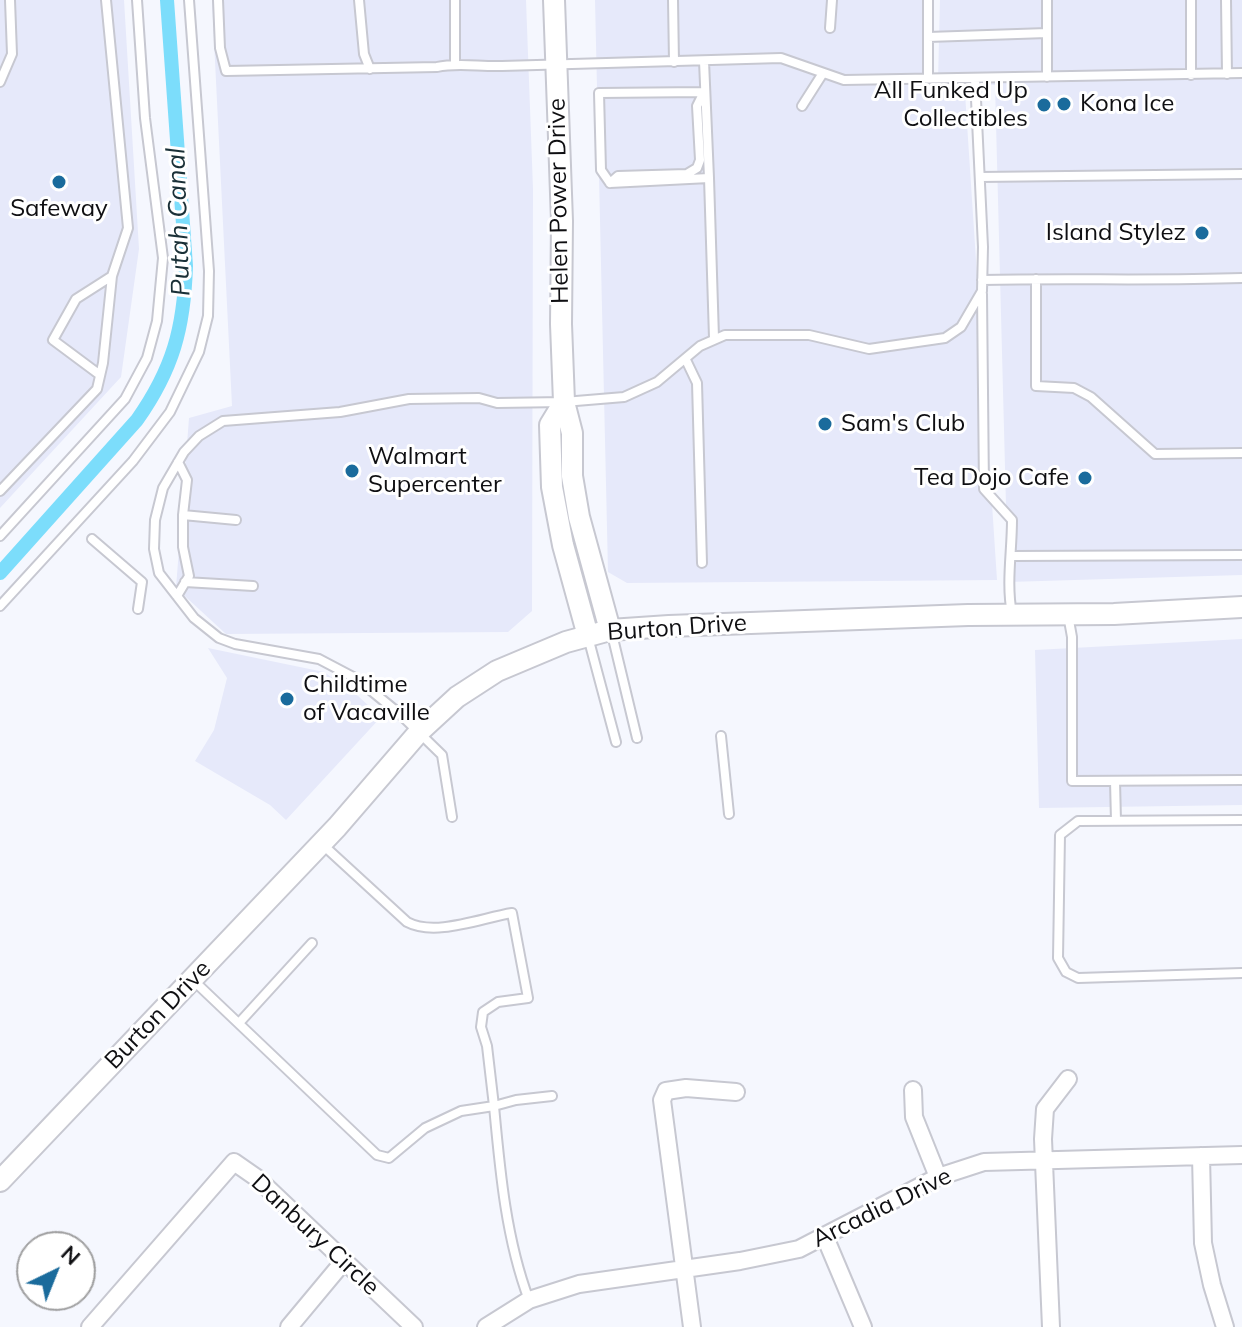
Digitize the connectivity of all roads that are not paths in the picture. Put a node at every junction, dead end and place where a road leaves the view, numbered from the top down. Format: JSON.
{"nodes":[{"id":1,"x":10,"y":0,"type":"edge"},
{"id":2,"x":106,"y":0,"type":"edge"},
{"id":3,"x":137,"y":0,"type":"edge"},
{"id":4,"x":189,"y":0,"type":"edge"},
{"id":5,"x":218,"y":0,"type":"edge"},
{"id":6,"x":359,"y":0,"type":"edge"},
{"id":7,"x":455,"y":0,"type":"edge"},
{"id":8,"x":554,"y":0,"type":"edge"},
{"id":9,"x":673,"y":0,"type":"edge"},
{"id":10,"x":832,"y":0,"type":"edge"},
{"id":11,"x":928,"y":0,"type":"edge"},
{"id":12,"x":1047,"y":0,"type":"edge"},
{"id":13,"x":1191,"y":0,"type":"edge"},
{"id":14,"x":1226,"y":0,"type":"edge"},
{"id":15,"x":830,"y":28,"type":"dead end"},
{"id":16,"x":1047,"y":33,"type":"junction"},
{"id":17,"x":928,"y":37,"type":"junction"},
{"id":18,"x":704,"y":61,"type":"junction"},
{"id":19,"x":674,"y":62,"type":"junction"},
{"id":20,"x":455,"y":63,"type":"junction"},
{"id":21,"x":555,"y":65,"type":"junction"},
{"id":22,"x":370,"y":69,"type":"junction"},
{"id":23,"x":823,"y":73,"type":"junction"},
{"id":24,"x":1242,"y":73,"type":"edge"},
{"id":25,"x":1227,"y":74,"type":"junction"},
{"id":26,"x":1191,"y":75,"type":"junction"},
{"id":27,"x":1047,"y":77,"type":"junction"},
{"id":28,"x":928,"y":78,"type":"junction"},
{"id":29,"x":975,"y":78,"type":"junction"},
{"id":30,"x":0,"y":82,"type":"edge"},
{"id":31,"x":704,"y":92,"type":"junction"},
{"id":32,"x":802,"y":106,"type":"dead end"},
{"id":33,"x":1242,"y":174,"type":"edge"},
{"id":34,"x":980,"y":177,"type":"junction"},
{"id":35,"x":709,"y":178,"type":"junction"},
{"id":36,"x":610,"y":183,"type":"junction"},
{"id":37,"x":112,"y":276,"type":"junction"},
{"id":38,"x":1242,"y":278,"type":"edge"},
{"id":39,"x":1036,"y":279,"type":"junction"},
{"id":40,"x":982,"y":280,"type":"junction"},
{"id":41,"x":982,"y":291,"type":"junction"},
{"id":42,"x":714,"y":338,"type":"junction"},
{"id":43,"x":686,"y":360,"type":"junction"},
{"id":44,"x":100,"y":375,"type":"junction"},
{"id":45,"x":564,"y":402,"type":"junction"},
{"id":46,"x":1242,"y":453,"type":"edge"},
{"id":47,"x":178,"y":462,"type":"junction"},
{"id":48,"x":0,"y":491,"type":"edge"},
{"id":49,"x":183,"y":515,"type":"junction"},
{"id":50,"x":236,"y":520,"type":"dead end"},
{"id":51,"x":0,"y":536,"type":"edge"},
{"id":52,"x":92,"y":539,"type":"dead end"},
{"id":53,"x":1242,"y":555,"type":"edge"},
{"id":54,"x":1012,"y":556,"type":"junction"},
{"id":55,"x":702,"y":563,"type":"dead end"},
{"id":56,"x":185,"y":582,"type":"junction"},
{"id":57,"x":253,"y":586,"type":"dead end"},
{"id":58,"x":177,"y":596,"type":"junction"},
{"id":59,"x":0,"y":606,"type":"edge"},
{"id":60,"x":1242,"y":607,"type":"edge"},
{"id":61,"x":138,"y":609,"type":"dead end"},
{"id":62,"x":1068,"y":614,"type":"junction"},
{"id":63,"x":1013,"y":615,"type":"junction"},
{"id":64,"x":610,"y":630,"type":"junction"},
{"id":65,"x":588,"y":636,"type":"junction"},
{"id":66,"x":419,"y":732,"type":"junction"},
{"id":67,"x":721,"y":736,"type":"dead end"},
{"id":68,"x":637,"y":738,"type":"dead end"},
{"id":69,"x":616,"y":742,"type":"dead end"},
{"id":70,"x":1242,"y":780,"type":"edge"},
{"id":71,"x":1115,"y":781,"type":"junction"},
{"id":72,"x":729,"y":814,"type":"dead end"},
{"id":73,"x":452,"y":817,"type":"dead end"},
{"id":74,"x":1242,"y":820,"type":"edge"},
{"id":75,"x":1116,"y":821,"type":"junction"},
{"id":76,"x":321,"y":843,"type":"junction"},
{"id":77,"x":312,"y":943,"type":"dead end"},
{"id":78,"x":1242,"y":973,"type":"edge"},
{"id":79,"x":192,"y":979,"type":"junction"},
{"id":80,"x":239,"y":1023,"type":"junction"},
{"id":81,"x":1068,"y":1079,"type":"dead end"},
{"id":82,"x":913,"y":1090,"type":"dead end"},
{"id":83,"x":736,"y":1092,"type":"dead end"},
{"id":84,"x":552,"y":1096,"type":"dead end"},
{"id":85,"x":494,"y":1106,"type":"junction"},
{"id":86,"x":1242,"y":1155,"type":"edge"},
{"id":87,"x":1201,"y":1156,"type":"junction"},
{"id":88,"x":1044,"y":1160,"type":"junction"},
{"id":89,"x":938,"y":1177,"type":"junction"},
{"id":90,"x":0,"y":1181,"type":"edge"},
{"id":91,"x":825,"y":1237,"type":"junction"},
{"id":92,"x":344,"y":1261,"type":"junction"},
{"id":93,"x":683,"y":1269,"type":"junction"},
{"id":94,"x":529,"y":1300,"type":"junction"},
{"id":95,"x":90,"y":1327,"type":"edge"},
{"id":96,"x":289,"y":1327,"type":"edge"},
{"id":97,"x":414,"y":1327,"type":"edge"},
{"id":98,"x":486,"y":1327,"type":"edge"},
{"id":99,"x":692,"y":1327,"type":"edge"},
{"id":100,"x":863,"y":1327,"type":"edge"},
{"id":101,"x":1051,"y":1327,"type":"edge"},
{"id":102,"x":1225,"y":1327,"type":"edge"}],
"edges":[{"from":1,"to":30,"type":"lane"},
{"from":2,"to":37,"type":"lane"},
{"from":3,"to":51,"type":"lane"},
{"from":4,"to":59,"type":"lane"},
{"from":5,"to":22,"type":"lane"},
{"from":6,"to":22,"type":"lane"},
{"from":7,"to":20,"type":"lane"},
{"from":8,"to":21,"type":"street","name":"Helen Power Drive"},
{"from":9,"to":19,"type":"lane"},
{"from":10,"to":15,"type":"lane"},
{"from":11,"to":17,"type":"lane"},
{"from":12,"to":16,"type":"lane"},
{"from":13,"to":26,"type":"lane"},
{"from":14,"to":25,"type":"lane"},
{"from":16,"to":17,"type":"lane"},
{"from":16,"to":27,"type":"lane"},
{"from":17,"to":28,"type":"lane"},
{"from":18,"to":19,"type":"lane"},
{"from":18,"to":23,"type":"lane"},
{"from":18,"to":31,"type":"lane"},
{"from":19,"to":21,"type":"lane"},
{"from":20,"to":21,"type":"lane"},
{"from":20,"to":22,"type":"lane"},
{"from":21,"to":45,"type":"street","name":"Helen Power Drive"},
{"from":23,"to":28,"type":"lane"},
{"from":23,"to":32,"type":"lane"},
{"from":24,"to":25,"type":"lane"},
{"from":25,"to":26,"type":"lane"},
{"from":26,"to":27,"type":"lane"},
{"from":27,"to":29,"type":"lane"},
{"from":28,"to":29,"type":"lane"},
{"from":29,"to":34,"type":"lane"},
{"from":31,"to":35,"type":"lane"},
{"from":31,"to":36,"type":"lane"},
{"from":31,"to":36,"type":"lane"},
{"from":33,"to":34,"type":"lane"},
{"from":34,"to":40,"type":"lane"},
{"from":35,"to":36,"type":"lane"},
{"from":35,"to":42,"type":"lane"},
{"from":37,"to":44,"type":"lane"},
{"from":37,"to":44,"type":"lane"},
{"from":38,"to":39,"type":"lane"},
{"from":39,"to":40,"type":"lane"},
{"from":39,"to":46,"type":"lane"},
{"from":40,"to":41,"type":"lane"},
{"from":41,"to":42,"type":"lane"},
{"from":41,"to":54,"type":"lane"},
{"from":42,"to":43,"type":"lane"},
{"from":43,"to":45,"type":"lane"},
{"from":43,"to":55,"type":"lane"},
{"from":44,"to":48,"type":"lane"},
{"from":45,"to":47,"type":"lane"},
{"from":45,"to":64,"type":"street","name":"Helen Power Drive"},
{"from":45,"to":65,"type":"street","name":"Helen Power Drive"},
{"from":47,"to":49,"type":"lane"},
{"from":47,"to":58,"type":"lane"},
{"from":49,"to":50,"type":"lane"},
{"from":49,"to":56,"type":"lane"},
{"from":52,"to":61,"type":"lane"},
{"from":53,"to":54,"type":"lane"},
{"from":54,"to":63,"type":"lane"},
{"from":56,"to":57,"type":"lane"},
{"from":56,"to":58,"type":"lane"},
{"from":58,"to":66,"type":"lane"},
{"from":60,"to":62,"type":"street","name":"Burton Drive"},
{"from":62,"to":63,"type":"street","name":"Burton Drive"},
{"from":62,"to":71,"type":"lane"},
{"from":63,"to":64,"type":"street","name":"Burton Drive"},
{"from":64,"to":65,"type":"street","name":"Burton Drive"},
{"from":64,"to":68,"type":"lane"},
{"from":65,"to":66,"type":"street","name":"Burton Drive"},
{"from":65,"to":69,"type":"lane"},
{"from":66,"to":73,"type":"lane"},
{"from":66,"to":76,"type":"street","name":"Burton Drive"},
{"from":67,"to":72,"type":"lane"},
{"from":70,"to":71,"type":"lane"},
{"from":71,"to":75,"type":"lane"},
{"from":74,"to":75,"type":"lane"},
{"from":75,"to":78,"type":"lane"},
{"from":76,"to":79,"type":"street","name":"Burton Drive"},
{"from":76,"to":85,"type":"lane"},
{"from":77,"to":80,"type":"lane"},
{"from":79,"to":80,"type":"lane"},
{"from":79,"to":90,"type":"street","name":"Burton Drive"},
{"from":80,"to":85,"type":"lane"},
{"from":81,"to":88,"type":"street"},
{"from":82,"to":89,"type":"street"},
{"from":83,"to":93,"type":"street"},
{"from":84,"to":85,"type":"lane"},
{"from":85,"to":94,"type":"lane"},
{"from":86,"to":87,"type":"street","name":"Arcadia Drive"},
{"from":87,"to":88,"type":"street","name":"Arcadia Drive"},
{"from":87,"to":102,"type":"street"},
{"from":88,"to":89,"type":"street","name":"Arcadia Drive"},
{"from":88,"to":101,"type":"street"},
{"from":89,"to":91,"type":"street","name":"Arcadia Drive"},
{"from":91,"to":93,"type":"street","name":"Arcadia Drive"},
{"from":91,"to":100,"type":"street"},
{"from":92,"to":95,"type":"street","name":"Danbury Circle"},
{"from":92,"to":96,"type":"street"},
{"from":92,"to":97,"type":"street","name":"Danbury Circle"},
{"from":93,"to":94,"type":"street","name":"Arcadia Drive"},
{"from":93,"to":99,"type":"street"},
{"from":94,"to":98,"type":"street","name":"Arcadia Drive"}]}
